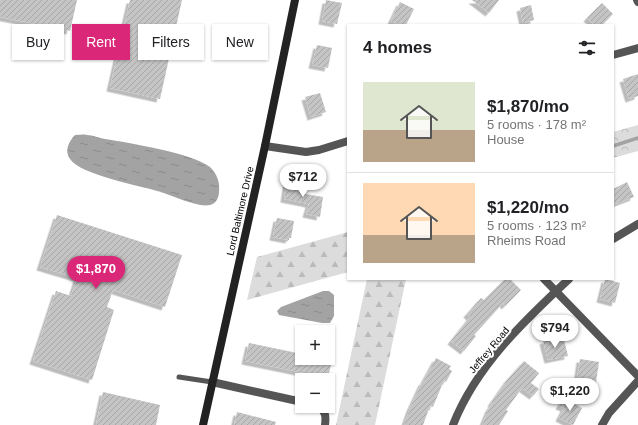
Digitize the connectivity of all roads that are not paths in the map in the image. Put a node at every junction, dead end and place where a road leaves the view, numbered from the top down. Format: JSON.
{"nodes":[{"id":1,"x":295,"y":0,"type":"edge"},
{"id":2,"x":638,"y":48,"type":"edge"},
{"id":3,"x":614,"y":55,"type":"edge"},
{"id":4,"x":347,"y":141,"type":"edge"},
{"id":5,"x":265,"y":146,"type":"junction"},
{"id":6,"x":638,"y":224,"type":"edge"},
{"id":7,"x":614,"y":238,"type":"edge"},
{"id":8,"x":545,"y":280,"type":"edge"},
{"id":9,"x":568,"y":280,"type":"edge"},
{"id":10,"x":556,"y":291,"type":"junction"},
{"id":11,"x":638,"y":376,"type":"edge"},
{"id":12,"x":179,"y":377,"type":"dead end"},
{"id":13,"x":638,"y":381,"type":"edge"},
{"id":14,"x":212,"y":382,"type":"junction"},
{"id":15,"x":295,"y":400,"type":"edge"},
{"id":16,"x":324,"y":413,"type":"edge"},
{"id":17,"x":203,"y":425,"type":"edge"},
{"id":18,"x":325,"y":425,"type":"edge"},
{"id":19,"x":453,"y":425,"type":"edge"},
{"id":20,"x":602,"y":425,"type":"edge"}],
"edges":[{"from":1,"to":5,"type":"main road","name":"Lord Baltimore Drive"},
{"from":2,"to":3,"type":"street"},
{"from":4,"to":5,"type":"street"},
{"from":5,"to":14,"type":"main road","name":"Lord Baltimore Drive"},
{"from":6,"to":7,"type":"street"},
{"from":8,"to":10,"type":"street"},
{"from":9,"to":10,"type":"street","name":"Jeffrey Road"},
{"from":10,"to":11,"type":"street"},
{"from":10,"to":19,"type":"street","name":"Jeffrey Road"},
{"from":12,"to":14,"type":"lane"},
{"from":13,"to":20,"type":"street"},
{"from":14,"to":15,"type":"street"},
{"from":14,"to":17,"type":"main road","name":"Lord Baltimore Drive"},
{"from":16,"to":18,"type":"street"}]}
